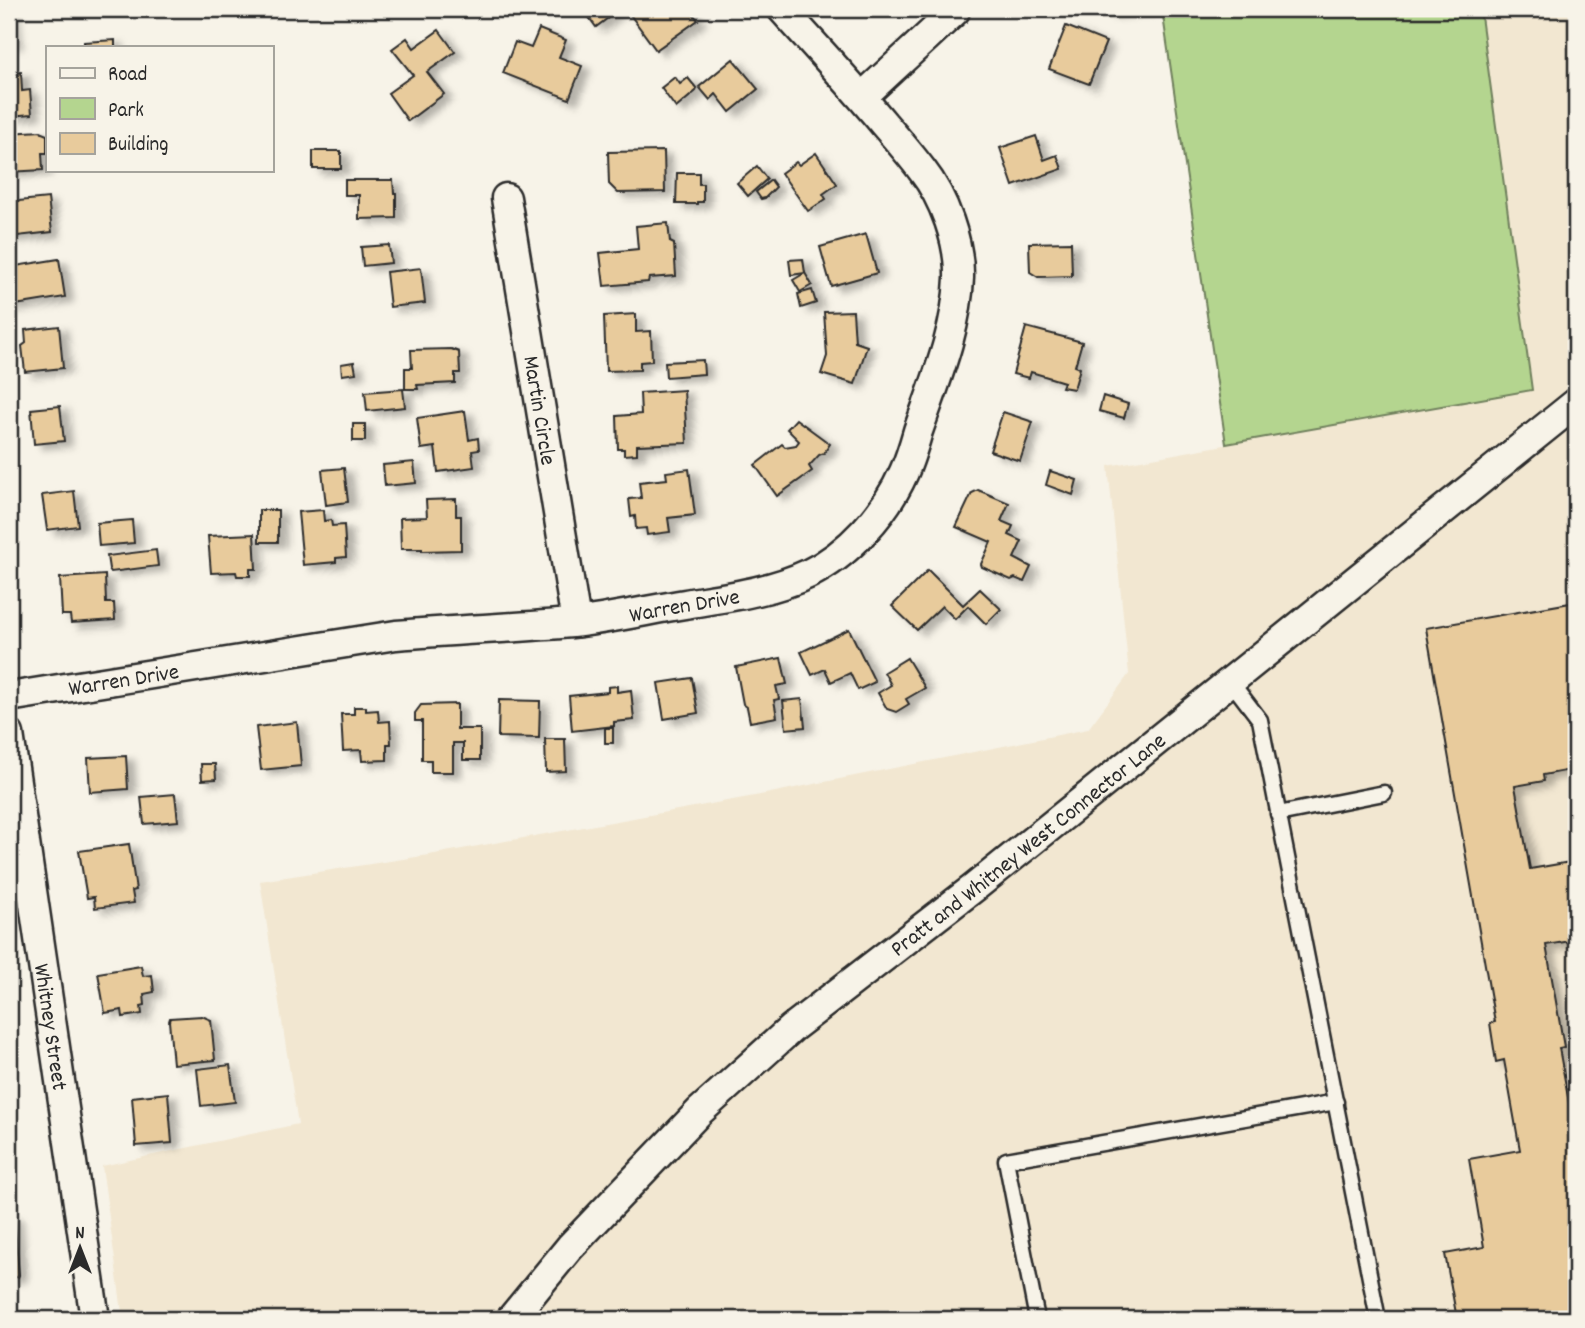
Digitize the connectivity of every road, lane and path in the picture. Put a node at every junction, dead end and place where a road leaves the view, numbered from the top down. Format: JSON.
{"nodes":[{"id":1,"x":782,"y":9,"type":"edge"},
{"id":2,"x":955,"y":11,"type":"dead end"},
{"id":3,"x":862,"y":97,"type":"junction"},
{"id":4,"x":506,"y":198,"type":"dead end"},
{"id":5,"x":1576,"y":403,"type":"edge"},
{"id":6,"x":576,"y":622,"type":"junction"},
{"id":7,"x":1231,"y":682,"type":"junction"},
{"id":8,"x":9,"y":697,"type":"edge"},
{"id":9,"x":9,"y":734,"type":"edge"},
{"id":10,"x":1384,"y":793,"type":"dead end"},
{"id":11,"x":1278,"y":814,"type":"junction"},
{"id":12,"x":1336,"y":1102,"type":"junction"},
{"id":13,"x":95,"y":1319,"type":"edge"},
{"id":14,"x":511,"y":1319,"type":"edge"},
{"id":15,"x":1037,"y":1319,"type":"edge"},
{"id":16,"x":1378,"y":1319,"type":"edge"}],
"edges":[{"from":1,"to":3,"type":"street","name":"Warren Drive"},
{"from":2,"to":3,"type":"street"},
{"from":3,"to":6,"type":"street","name":"Warren Drive"},
{"from":4,"to":6,"type":"street","name":"Martin Circle"},
{"from":5,"to":7,"type":"street","name":"Pratt and Whitney West Connector Lane"},
{"from":6,"to":8,"type":"street","name":"Warren Drive"},
{"from":7,"to":11,"type":"lane"},
{"from":7,"to":14,"type":"street","name":"Pratt and Whitney West Connector Lane"},
{"from":9,"to":13,"type":"street","name":"Whitney Street"},
{"from":10,"to":11,"type":"lane"},
{"from":11,"to":12,"type":"lane"},
{"from":12,"to":15,"type":"lane"},
{"from":12,"to":16,"type":"lane"}]}
